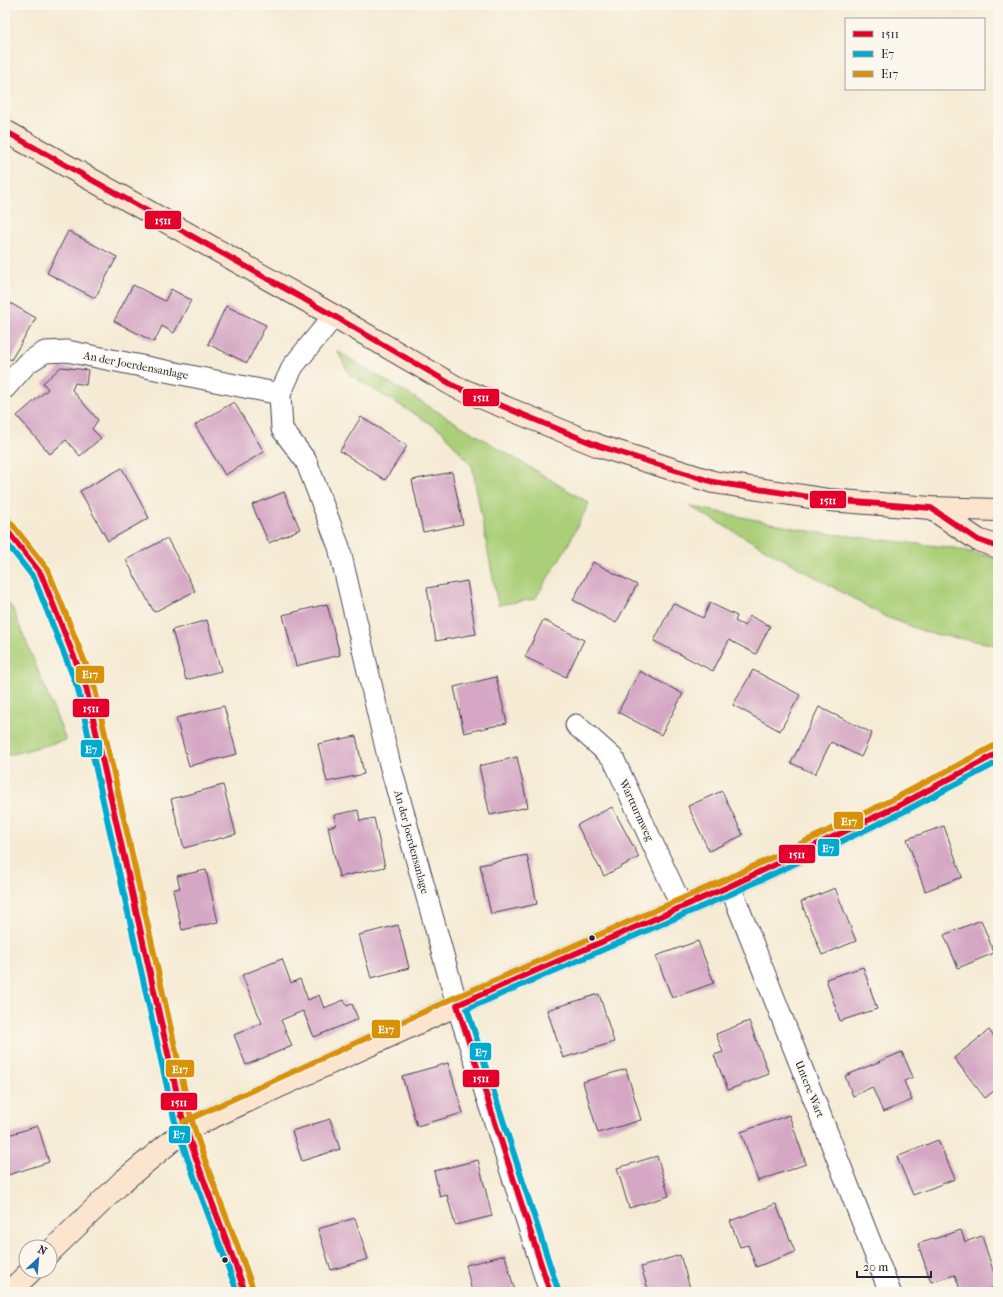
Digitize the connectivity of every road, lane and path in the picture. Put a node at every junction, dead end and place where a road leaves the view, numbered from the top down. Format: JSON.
{"nodes":[{"id":1,"x":5,"y":131,"type":"edge"},
{"id":2,"x":334,"y":316,"type":"junction"},
{"id":3,"x":5,"y":388,"type":"edge"},
{"id":4,"x":280,"y":394,"type":"junction"},
{"id":5,"x":931,"y":508,"type":"junction"},
{"id":6,"x":998,"y":510,"type":"edge"},
{"id":7,"x":5,"y":528,"type":"edge"},
{"id":8,"x":998,"y":547,"type":"edge"},
{"id":9,"x":576,"y":725,"type":"dead end"},
{"id":10,"x":998,"y":753,"type":"edge"},
{"id":11,"x":730,"y":886,"type":"junction"},
{"id":12,"x":682,"y":907,"type":"junction"},
{"id":13,"x":457,"y":1006,"type":"junction"},
{"id":14,"x":186,"y":1129,"type":"junction"},
{"id":15,"x":58,"y":1244,"type":"edge"},
{"id":16,"x":22,"y":1279,"type":"edge"},
{"id":17,"x":9,"y":1292,"type":"edge"},
{"id":18,"x":245,"y":1292,"type":"edge"},
{"id":19,"x":550,"y":1292,"type":"edge"},
{"id":20,"x":890,"y":1292,"type":"edge"}],
"edges":[{"from":1,"to":2,"type":"street"},
{"from":2,"to":4,"type":"street","name":"An der Joerdensanlage"},
{"from":2,"to":5,"type":"street"},
{"from":3,"to":4,"type":"street","name":"An der Joerdensanlage"},
{"from":4,"to":13,"type":"street","name":"An der Joerdensanlage"},
{"from":5,"to":6,"type":"street"},
{"from":5,"to":8,"type":"street"},
{"from":7,"to":14,"type":"street"},
{"from":9,"to":12,"type":"street","name":"Wartturmweg"},
{"from":10,"to":11,"type":"street"},
{"from":11,"to":12,"type":"street"},
{"from":11,"to":20,"type":"street","name":"Untere Wart"},
{"from":12,"to":13,"type":"street"},
{"from":13,"to":14,"type":"street"},
{"from":13,"to":19,"type":"street","name":"An der Joerdensanlage"},
{"from":14,"to":15,"type":"street"},
{"from":14,"to":18,"type":"street"},
{"from":16,"to":17,"type":"street"}]}
